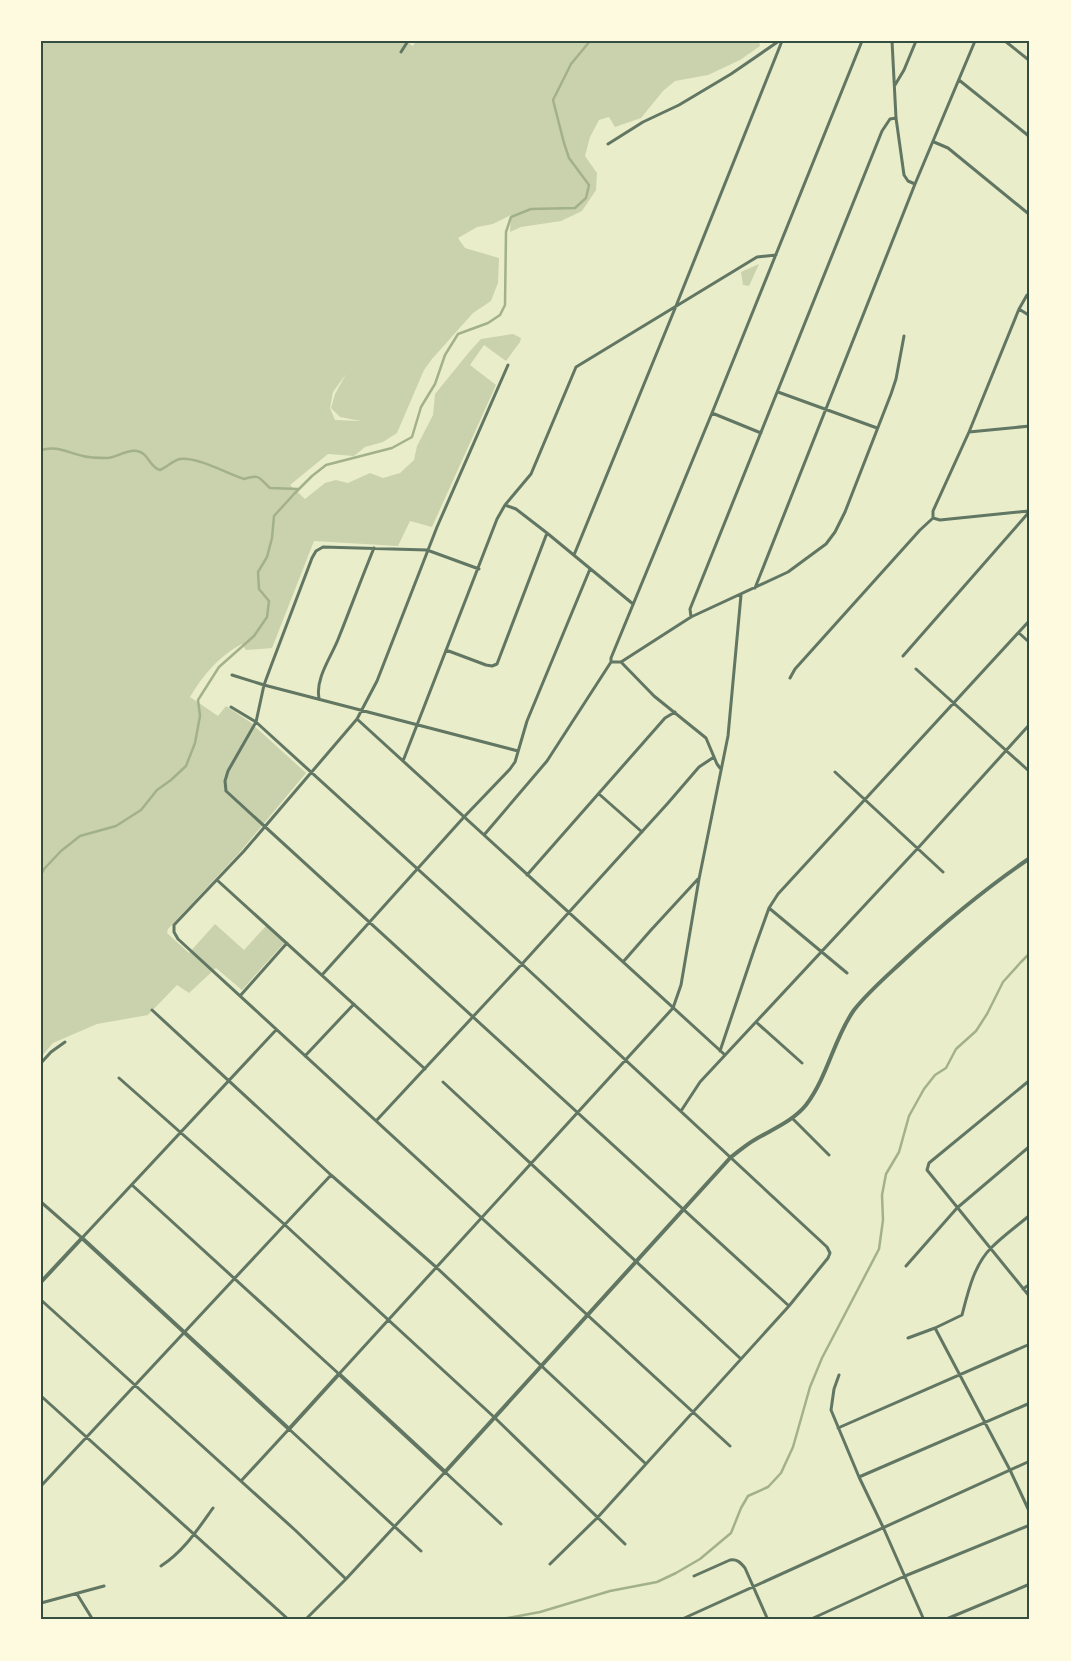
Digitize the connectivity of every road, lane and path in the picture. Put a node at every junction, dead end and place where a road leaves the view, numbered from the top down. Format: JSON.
{"nodes":[{"id":1,"x":408,"y":41,"type":"edge"},
{"id":2,"x":780,"y":41,"type":"edge"},
{"id":3,"x":862,"y":41,"type":"edge"},
{"id":4,"x":892,"y":41,"type":"edge"},
{"id":5,"x":916,"y":41,"type":"edge"},
{"id":6,"x":975,"y":41,"type":"edge"},
{"id":7,"x":1004,"y":41,"type":"edge"},
{"id":8,"x":401,"y":52,"type":"dead end"},
{"id":9,"x":1029,"y":59,"type":"edge"},
{"id":10,"x":959,"y":80,"type":"junction"},
{"id":11,"x":894,"y":85,"type":"junction"},
{"id":12,"x":896,"y":118,"type":"junction"},
{"id":13,"x":1030,"y":137,"type":"edge"},
{"id":14,"x":934,"y":142,"type":"junction"},
{"id":15,"x":608,"y":144,"type":"dead end"},
{"id":16,"x":916,"y":184,"type":"junction"},
{"id":17,"x":1030,"y":215,"type":"edge"},
{"id":18,"x":776,"y":255,"type":"junction"},
{"id":19,"x":1027,"y":295,"type":"dead end"},
{"id":20,"x":676,"y":306,"type":"junction"},
{"id":21,"x":1019,"y":309,"type":"junction"},
{"id":22,"x":1030,"y":316,"type":"edge"},
{"id":23,"x":904,"y":336,"type":"dead end"},
{"id":24,"x":508,"y":365,"type":"dead end"},
{"id":25,"x":778,"y":392,"type":"junction"},
{"id":26,"x":827,"y":410,"type":"junction"},
{"id":27,"x":712,"y":414,"type":"junction"},
{"id":28,"x":1030,"y":426,"type":"edge"},
{"id":29,"x":877,"y":428,"type":"junction"},
{"id":30,"x":969,"y":432,"type":"junction"},
{"id":31,"x":762,"y":433,"type":"junction"},
{"id":32,"x":505,"y":505,"type":"junction"},
{"id":33,"x":1030,"y":511,"type":"edge"},
{"id":34,"x":933,"y":518,"type":"junction"},
{"id":35,"x":546,"y":533,"type":"junction"},
{"id":36,"x":374,"y":548,"type":"junction"},
{"id":37,"x":427,"y":550,"type":"junction"},
{"id":38,"x":574,"y":555,"type":"junction"},
{"id":39,"x":478,"y":569,"type":"junction"},
{"id":40,"x":590,"y":569,"type":"junction"},
{"id":41,"x":756,"y":588,"type":"junction"},
{"id":42,"x":741,"y":595,"type":"junction"},
{"id":43,"x":633,"y":604,"type":"junction"},
{"id":44,"x":691,"y":617,"type":"junction"},
{"id":45,"x":1030,"y":620,"type":"edge"},
{"id":46,"x":1019,"y":633,"type":"junction"},
{"id":47,"x":1030,"y":643,"type":"edge"},
{"id":48,"x":446,"y":650,"type":"junction"},
{"id":49,"x":903,"y":656,"type":"dead end"},
{"id":50,"x":611,"y":662,"type":"junction"},
{"id":51,"x":621,"y":662,"type":"junction"},
{"id":52,"x":916,"y":669,"type":"dead end"},
{"id":53,"x":232,"y":674,"type":"dead end"},
{"id":54,"x":790,"y":678,"type":"dead end"},
{"id":55,"x":264,"y":685,"type":"junction"},
{"id":56,"x":318,"y":698,"type":"junction"},
{"id":57,"x":953,"y":703,"type":"junction"},
{"id":58,"x":231,"y":707,"type":"dead end"},
{"id":59,"x":363,"y":711,"type":"junction"},
{"id":60,"x":675,"y":712,"type":"junction"},
{"id":61,"x":357,"y":719,"type":"junction"},
{"id":62,"x":256,"y":722,"type":"junction"},
{"id":63,"x":1030,"y":724,"type":"edge"},
{"id":64,"x":417,"y":725,"type":"junction"},
{"id":65,"x":1006,"y":750,"type":"junction"},
{"id":66,"x":518,"y":751,"type":"junction"},
{"id":67,"x":714,"y":757,"type":"junction"},
{"id":68,"x":403,"y":761,"type":"junction"},
{"id":69,"x":720,"y":768,"type":"junction"},
{"id":70,"x":311,"y":772,"type":"junction"},
{"id":71,"x":835,"y":772,"type":"dead end"},
{"id":72,"x":1030,"y":772,"type":"edge"},
{"id":73,"x":599,"y":794,"type":"junction"},
{"id":74,"x":865,"y":800,"type":"junction"},
{"id":75,"x":464,"y":817,"type":"junction"},
{"id":76,"x":265,"y":826,"type":"junction"},
{"id":77,"x":642,"y":832,"type":"junction"},
{"id":78,"x":484,"y":835,"type":"junction"},
{"id":79,"x":918,"y":848,"type":"junction"},
{"id":80,"x":1030,"y":858,"type":"edge"},
{"id":81,"x":417,"y":870,"type":"junction"},
{"id":82,"x":943,"y":872,"type":"dead end"},
{"id":83,"x":527,"y":874,"type":"junction"},
{"id":84,"x":698,"y":879,"type":"junction"},
{"id":85,"x":217,"y":880,"type":"junction"},
{"id":86,"x":769,"y":908,"type":"junction"},
{"id":87,"x":569,"y":913,"type":"junction"},
{"id":88,"x":370,"y":922,"type":"junction"},
{"id":89,"x":288,"y":943,"type":"junction"},
{"id":90,"x":821,"y":952,"type":"junction"},
{"id":91,"x":623,"y":962,"type":"junction"},
{"id":92,"x":522,"y":964,"type":"junction"},
{"id":93,"x":847,"y":973,"type":"dead end"},
{"id":94,"x":322,"y":975,"type":"junction"},
{"id":95,"x":240,"y":996,"type":"junction"},
{"id":96,"x":354,"y":1004,"type":"junction"},
{"id":97,"x":673,"y":1008,"type":"junction"},
{"id":98,"x":152,"y":1010,"type":"dead end"},
{"id":99,"x":473,"y":1017,"type":"junction"},
{"id":100,"x":756,"y":1022,"type":"junction"},
{"id":101,"x":276,"y":1030,"type":"junction"},
{"id":102,"x":65,"y":1042,"type":"dead end"},
{"id":103,"x":720,"y":1051,"type":"junction"},
{"id":104,"x":725,"y":1055,"type":"junction"},
{"id":105,"x":305,"y":1056,"type":"junction"},
{"id":106,"x":626,"y":1060,"type":"junction"},
{"id":107,"x":41,"y":1063,"type":"edge"},
{"id":108,"x":802,"y":1063,"type":"dead end"},
{"id":109,"x":425,"y":1069,"type":"junction"},
{"id":110,"x":119,"y":1078,"type":"dead end"},
{"id":111,"x":1030,"y":1080,"type":"edge"},
{"id":112,"x":230,"y":1081,"type":"junction"},
{"id":113,"x":443,"y":1082,"type":"dead end"},
{"id":114,"x":681,"y":1111,"type":"junction"},
{"id":115,"x":578,"y":1113,"type":"junction"},
{"id":116,"x":792,"y":1118,"type":"junction"},
{"id":117,"x":376,"y":1121,"type":"junction"},
{"id":118,"x":180,"y":1133,"type":"junction"},
{"id":119,"x":1030,"y":1146,"type":"edge"},
{"id":120,"x":829,"y":1155,"type":"dead end"},
{"id":121,"x":731,"y":1157,"type":"junction"},
{"id":122,"x":531,"y":1164,"type":"junction"},
{"id":123,"x":331,"y":1175,"type":"junction"},
{"id":124,"x":132,"y":1185,"type":"junction"},
{"id":125,"x":41,"y":1202,"type":"edge"},
{"id":126,"x":957,"y":1208,"type":"junction"},
{"id":127,"x":683,"y":1210,"type":"junction"},
{"id":128,"x":1030,"y":1215,"type":"edge"},
{"id":129,"x":482,"y":1218,"type":"junction"},
{"id":130,"x":284,"y":1224,"type":"junction"},
{"id":131,"x":82,"y":1238,"type":"junction"},
{"id":132,"x":991,"y":1248,"type":"junction"},
{"id":133,"x":636,"y":1261,"type":"junction"},
{"id":134,"x":906,"y":1266,"type":"dead end"},
{"id":135,"x":436,"y":1267,"type":"junction"},
{"id":136,"x":234,"y":1278,"type":"junction"},
{"id":137,"x":41,"y":1282,"type":"edge"},
{"id":138,"x":1030,"y":1284,"type":"edge"},
{"id":139,"x":1024,"y":1289,"type":"junction"},
{"id":140,"x":1030,"y":1297,"type":"edge"},
{"id":141,"x":41,"y":1300,"type":"edge"},
{"id":142,"x":789,"y":1306,"type":"junction"},
{"id":143,"x":587,"y":1315,"type":"junction"},
{"id":144,"x":388,"y":1320,"type":"junction"},
{"id":145,"x":935,"y":1328,"type":"junction"},
{"id":146,"x":185,"y":1332,"type":"junction"},
{"id":147,"x":908,"y":1338,"type":"dead end"},
{"id":148,"x":1030,"y":1344,"type":"edge"},
{"id":149,"x":741,"y":1359,"type":"junction"},
{"id":150,"x":542,"y":1365,"type":"junction"},
{"id":151,"x":339,"y":1374,"type":"junction"},
{"id":152,"x":959,"y":1374,"type":"junction"},
{"id":153,"x":839,"y":1375,"type":"dead end"},
{"id":154,"x":135,"y":1385,"type":"junction"},
{"id":155,"x":41,"y":1396,"type":"edge"},
{"id":156,"x":1030,"y":1403,"type":"edge"},
{"id":157,"x":693,"y":1412,"type":"junction"},
{"id":158,"x":494,"y":1416,"type":"junction"},
{"id":159,"x":985,"y":1423,"type":"junction"},
{"id":160,"x":838,"y":1428,"type":"junction"},
{"id":161,"x":289,"y":1429,"type":"junction"},
{"id":162,"x":86,"y":1437,"type":"junction"},
{"id":163,"x":730,"y":1446,"type":"dead end"},
{"id":164,"x":1030,"y":1461,"type":"edge"},
{"id":165,"x":646,"y":1464,"type":"junction"},
{"id":166,"x":1010,"y":1470,"type":"junction"},
{"id":167,"x":444,"y":1472,"type":"junction"},
{"id":168,"x":859,"y":1477,"type":"junction"},
{"id":169,"x":241,"y":1481,"type":"junction"},
{"id":170,"x":41,"y":1486,"type":"edge"},
{"id":171,"x":213,"y":1508,"type":"dead end"},
{"id":172,"x":1030,"y":1513,"type":"edge"},
{"id":173,"x":598,"y":1517,"type":"junction"},
{"id":174,"x":501,"y":1524,"type":"dead end"},
{"id":175,"x":1030,"y":1524,"type":"edge"},
{"id":176,"x":395,"y":1526,"type":"junction"},
{"id":177,"x":883,"y":1526,"type":"junction"},
{"id":178,"x":194,"y":1534,"type":"junction"},
{"id":179,"x":625,"y":1544,"type":"dead end"},
{"id":180,"x":421,"y":1551,"type":"dead end"},
{"id":181,"x":550,"y":1564,"type":"dead end"},
{"id":182,"x":161,"y":1566,"type":"dead end"},
{"id":183,"x":694,"y":1576,"type":"dead end"},
{"id":184,"x":905,"y":1576,"type":"junction"},
{"id":185,"x":346,"y":1579,"type":"junction"},
{"id":186,"x":1030,"y":1584,"type":"edge"},
{"id":187,"x":104,"y":1586,"type":"dead end"},
{"id":188,"x":753,"y":1586,"type":"junction"},
{"id":189,"x":77,"y":1594,"type":"junction"},
{"id":190,"x":41,"y":1603,"type":"edge"},
{"id":191,"x":93,"y":1620,"type":"edge"},
{"id":192,"x":289,"y":1620,"type":"edge"},
{"id":193,"x":305,"y":1620,"type":"edge"},
{"id":194,"x":680,"y":1620,"type":"edge"},
{"id":195,"x":768,"y":1620,"type":"edge"},
{"id":196,"x":809,"y":1620,"type":"edge"},
{"id":197,"x":924,"y":1620,"type":"edge"},
{"id":198,"x":944,"y":1620,"type":"edge"}],
"edges":[{"from":1,"to":8,"type":"street"},
{"from":2,"to":15,"type":"street"},
{"from":2,"to":20,"type":"street"},
{"from":3,"to":18,"type":"street"},
{"from":4,"to":11,"type":"street"},
{"from":5,"to":11,"type":"street"},
{"from":6,"to":10,"type":"street"},
{"from":7,"to":9,"type":"street"},
{"from":10,"to":13,"type":"street"},
{"from":10,"to":14,"type":"street"},
{"from":11,"to":12,"type":"street"},
{"from":12,"to":16,"type":"street"},
{"from":12,"to":25,"type":"street"},
{"from":14,"to":16,"type":"street"},
{"from":14,"to":17,"type":"street"},
{"from":16,"to":26,"type":"street"},
{"from":18,"to":20,"type":"street"},
{"from":18,"to":27,"type":"street"},
{"from":19,"to":21,"type":"street"},
{"from":20,"to":32,"type":"street"},
{"from":20,"to":38,"type":"street"},
{"from":21,"to":22,"type":"street"},
{"from":21,"to":30,"type":"street"},
{"from":23,"to":29,"type":"street"},
{"from":24,"to":37,"type":"street"},
{"from":25,"to":26,"type":"street"},
{"from":25,"to":31,"type":"street"},
{"from":26,"to":29,"type":"street"},
{"from":26,"to":41,"type":"street"},
{"from":27,"to":31,"type":"street"},
{"from":27,"to":43,"type":"street"},
{"from":28,"to":30,"type":"street"},
{"from":29,"to":41,"type":"street"},
{"from":30,"to":34,"type":"street"},
{"from":31,"to":44,"type":"street"},
{"from":32,"to":35,"type":"street"},
{"from":32,"to":39,"type":"street"},
{"from":33,"to":34,"type":"street"},
{"from":33,"to":49,"type":"street"},
{"from":34,"to":54,"type":"street"},
{"from":35,"to":38,"type":"street"},
{"from":35,"to":48,"type":"street"},
{"from":36,"to":37,"type":"street"},
{"from":36,"to":55,"type":"street"},
{"from":36,"to":56,"type":"street"},
{"from":37,"to":39,"type":"street"},
{"from":37,"to":59,"type":"street"},
{"from":38,"to":40,"type":"street"},
{"from":39,"to":48,"type":"street"},
{"from":40,"to":43,"type":"street"},
{"from":40,"to":66,"type":"street"},
{"from":41,"to":42,"type":"street"},
{"from":42,"to":44,"type":"street"},
{"from":42,"to":69,"type":"street"},
{"from":43,"to":50,"type":"street"},
{"from":44,"to":51,"type":"street"},
{"from":45,"to":46,"type":"street"},
{"from":46,"to":47,"type":"street"},
{"from":46,"to":57,"type":"street"},
{"from":48,"to":64,"type":"street"},
{"from":50,"to":51,"type":"street"},
{"from":50,"to":78,"type":"street"},
{"from":51,"to":60,"type":"street"},
{"from":52,"to":57,"type":"street"},
{"from":53,"to":55,"type":"street"},
{"from":55,"to":56,"type":"street"},
{"from":55,"to":62,"type":"street"},
{"from":56,"to":59,"type":"street"},
{"from":57,"to":65,"type":"street"},
{"from":57,"to":74,"type":"street"},
{"from":58,"to":62,"type":"street"},
{"from":59,"to":61,"type":"street"},
{"from":59,"to":64,"type":"street"},
{"from":60,"to":67,"type":"street"},
{"from":60,"to":73,"type":"street"},
{"from":61,"to":68,"type":"street"},
{"from":61,"to":70,"type":"street"},
{"from":62,"to":70,"type":"street"},
{"from":62,"to":76,"type":"street"},
{"from":63,"to":65,"type":"street"},
{"from":64,"to":66,"type":"street"},
{"from":64,"to":68,"type":"street"},
{"from":65,"to":72,"type":"street"},
{"from":65,"to":79,"type":"street"},
{"from":66,"to":75,"type":"street"},
{"from":67,"to":69,"type":"street"},
{"from":67,"to":77,"type":"street"},
{"from":68,"to":75,"type":"street"},
{"from":69,"to":84,"type":"street"},
{"from":70,"to":76,"type":"street"},
{"from":70,"to":81,"type":"street"},
{"from":71,"to":74,"type":"street"},
{"from":73,"to":77,"type":"street"},
{"from":73,"to":83,"type":"street"},
{"from":74,"to":79,"type":"street"},
{"from":74,"to":86,"type":"street"},
{"from":75,"to":78,"type":"street"},
{"from":75,"to":81,"type":"street"},
{"from":76,"to":85,"type":"street"},
{"from":76,"to":88,"type":"street"},
{"from":77,"to":87,"type":"street"},
{"from":78,"to":83,"type":"street"},
{"from":79,"to":82,"type":"street"},
{"from":79,"to":90,"type":"street"},
{"from":80,"to":116,"type":"street"},
{"from":81,"to":88,"type":"street"},
{"from":81,"to":92,"type":"street"},
{"from":83,"to":87,"type":"street"},
{"from":84,"to":91,"type":"street"},
{"from":84,"to":97,"type":"street"},
{"from":85,"to":89,"type":"street"},
{"from":85,"to":95,"type":"street"},
{"from":86,"to":90,"type":"street"},
{"from":86,"to":103,"type":"street"},
{"from":87,"to":91,"type":"street"},
{"from":87,"to":92,"type":"street"},
{"from":88,"to":94,"type":"street"},
{"from":88,"to":99,"type":"street"},
{"from":89,"to":94,"type":"street"},
{"from":89,"to":95,"type":"street"},
{"from":90,"to":93,"type":"street"},
{"from":90,"to":100,"type":"street"},
{"from":91,"to":97,"type":"street"},
{"from":92,"to":99,"type":"street"},
{"from":92,"to":106,"type":"street"},
{"from":94,"to":96,"type":"street"},
{"from":95,"to":101,"type":"street"},
{"from":96,"to":105,"type":"street"},
{"from":96,"to":109,"type":"street"},
{"from":97,"to":103,"type":"street"},
{"from":97,"to":106,"type":"street"},
{"from":98,"to":112,"type":"street"},
{"from":99,"to":109,"type":"street"},
{"from":99,"to":115,"type":"street"},
{"from":100,"to":104,"type":"street"},
{"from":100,"to":108,"type":"street"},
{"from":101,"to":105,"type":"street"},
{"from":101,"to":112,"type":"street"},
{"from":102,"to":107,"type":"street"},
{"from":103,"to":104,"type":"street"},
{"from":104,"to":114,"type":"street"},
{"from":105,"to":117,"type":"street"},
{"from":106,"to":114,"type":"street"},
{"from":106,"to":115,"type":"street"},
{"from":109,"to":117,"type":"street"},
{"from":110,"to":118,"type":"street"},
{"from":111,"to":126,"type":"street"},
{"from":112,"to":118,"type":"street"},
{"from":112,"to":123,"type":"street"},
{"from":113,"to":122,"type":"street"},
{"from":114,"to":121,"type":"street"},
{"from":115,"to":122,"type":"street"},
{"from":115,"to":127,"type":"street"},
{"from":116,"to":120,"type":"street"},
{"from":116,"to":121,"type":"street"},
{"from":117,"to":129,"type":"street"},
{"from":118,"to":124,"type":"street"},
{"from":118,"to":130,"type":"street"},
{"from":119,"to":126,"type":"street"},
{"from":121,"to":127,"type":"street"},
{"from":121,"to":142,"type":"street"},
{"from":122,"to":129,"type":"street"},
{"from":122,"to":133,"type":"street"},
{"from":123,"to":130,"type":"street"},
{"from":123,"to":135,"type":"street"},
{"from":124,"to":131,"type":"street"},
{"from":124,"to":136,"type":"street"},
{"from":125,"to":131,"type":"street"},
{"from":126,"to":132,"type":"street"},
{"from":126,"to":134,"type":"street"},
{"from":127,"to":133,"type":"street"},
{"from":127,"to":142,"type":"street"},
{"from":128,"to":132,"type":"street"},
{"from":129,"to":135,"type":"street"},
{"from":129,"to":143,"type":"street"},
{"from":130,"to":136,"type":"street"},
{"from":130,"to":144,"type":"street"},
{"from":131,"to":137,"type":"street"},
{"from":131,"to":146,"type":"street"},
{"from":132,"to":139,"type":"street"},
{"from":132,"to":145,"type":"street"},
{"from":133,"to":143,"type":"street"},
{"from":133,"to":149,"type":"street"},
{"from":135,"to":144,"type":"street"},
{"from":135,"to":150,"type":"street"},
{"from":136,"to":146,"type":"street"},
{"from":136,"to":151,"type":"street"},
{"from":138,"to":139,"type":"street"},
{"from":139,"to":140,"type":"street"},
{"from":141,"to":154,"type":"street"},
{"from":142,"to":149,"type":"street"},
{"from":143,"to":150,"type":"street"},
{"from":143,"to":157,"type":"street"},
{"from":144,"to":151,"type":"street"},
{"from":144,"to":158,"type":"street"},
{"from":145,"to":147,"type":"street"},
{"from":145,"to":152,"type":"street"},
{"from":146,"to":154,"type":"street"},
{"from":146,"to":161,"type":"street"},
{"from":148,"to":152,"type":"street"},
{"from":149,"to":157,"type":"street"},
{"from":150,"to":158,"type":"street"},
{"from":150,"to":165,"type":"street"},
{"from":151,"to":161,"type":"street"},
{"from":151,"to":167,"type":"street"},
{"from":152,"to":159,"type":"street"},
{"from":152,"to":160,"type":"street"},
{"from":153,"to":160,"type":"street"},
{"from":154,"to":162,"type":"street"},
{"from":154,"to":169,"type":"street"},
{"from":155,"to":162,"type":"street"},
{"from":156,"to":159,"type":"street"},
{"from":157,"to":163,"type":"street"},
{"from":157,"to":165,"type":"street"},
{"from":158,"to":167,"type":"street"},
{"from":158,"to":173,"type":"street"},
{"from":159,"to":166,"type":"street"},
{"from":159,"to":168,"type":"street"},
{"from":160,"to":168,"type":"street"},
{"from":161,"to":169,"type":"street"},
{"from":161,"to":176,"type":"street"},
{"from":162,"to":170,"type":"street"},
{"from":162,"to":178,"type":"street"},
{"from":164,"to":166,"type":"street"},
{"from":165,"to":173,"type":"street"},
{"from":166,"to":172,"type":"street"},
{"from":166,"to":177,"type":"street"},
{"from":167,"to":174,"type":"street"},
{"from":167,"to":176,"type":"street"},
{"from":168,"to":177,"type":"street"},
{"from":169,"to":185,"type":"street"},
{"from":171,"to":178,"type":"street"},
{"from":173,"to":179,"type":"street"},
{"from":173,"to":181,"type":"street"},
{"from":175,"to":184,"type":"street"},
{"from":176,"to":180,"type":"street"},
{"from":176,"to":185,"type":"street"},
{"from":177,"to":184,"type":"street"},
{"from":177,"to":188,"type":"street"},
{"from":178,"to":182,"type":"street"},
{"from":178,"to":192,"type":"street"},
{"from":183,"to":188,"type":"street"},
{"from":184,"to":196,"type":"street"},
{"from":184,"to":197,"type":"street"},
{"from":185,"to":193,"type":"street"},
{"from":186,"to":198,"type":"street"},
{"from":187,"to":189,"type":"street"},
{"from":188,"to":194,"type":"street"},
{"from":188,"to":195,"type":"street"},
{"from":189,"to":190,"type":"street"},
{"from":189,"to":191,"type":"street"}]}
